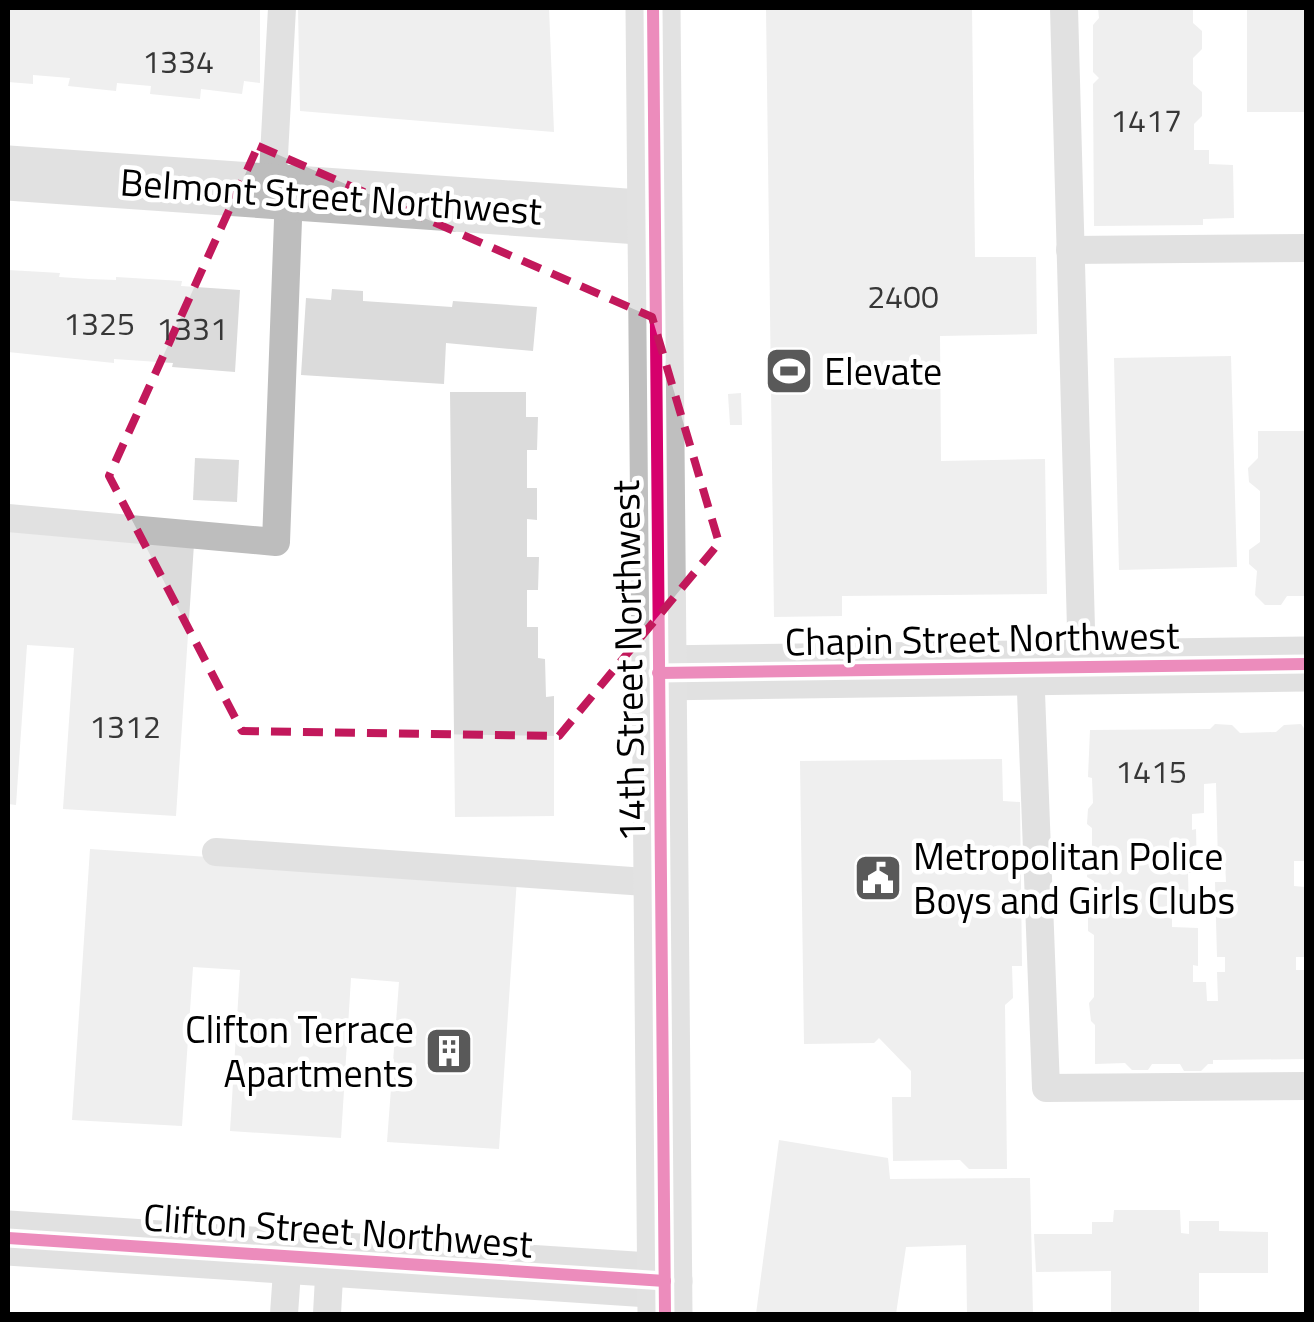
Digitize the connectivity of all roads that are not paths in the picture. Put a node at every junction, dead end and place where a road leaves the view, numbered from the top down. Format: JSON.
{"nodes":[{"id":1,"x":282,"y":8,"type":"edge"},
{"id":2,"x":653,"y":8,"type":"edge"},
{"id":3,"x":1064,"y":8,"type":"edge"},
{"id":4,"x":8,"y":173,"type":"edge"},
{"id":5,"x":280,"y":193,"type":"junction"},
{"id":6,"x":654,"y":218,"type":"junction"},
{"id":7,"x":1306,"y":248,"type":"edge"},
{"id":8,"x":1070,"y":250,"type":"junction"},
{"id":9,"x":8,"y":518,"type":"edge"},
{"id":10,"x":1306,"y":664,"type":"edge"},
{"id":11,"x":1056,"y":665,"type":"junction"},
{"id":12,"x":658,"y":673,"type":"junction"},
{"id":13,"x":216,"y":852,"type":"dead end"},
{"id":14,"x":660,"y":883,"type":"junction"},
{"id":15,"x":1306,"y":1086,"type":"edge"},
{"id":16,"x":8,"y":1238,"type":"edge"},
{"id":17,"x":309,"y":1258,"type":"junction"},
{"id":18,"x":665,"y":1298,"type":"edge"},
{"id":19,"x":284,"y":1314,"type":"edge"},
{"id":20,"x":327,"y":1314,"type":"edge"}],
"edges":[{"from":1,"to":5,"type":"lane"},
{"from":2,"to":6,"type":"main road","name":"14th Street Northwest"},
{"from":3,"to":8,"type":"lane"},
{"from":4,"to":5,"type":"street","name":"Belmont Street Northwest"},
{"from":5,"to":6,"type":"street","name":"Belmont Street Northwest"},
{"from":5,"to":9,"type":"lane"},
{"from":6,"to":12,"type":"main road","name":"14th Street Northwest"},
{"from":7,"to":8,"type":"lane"},
{"from":8,"to":11,"type":"lane"},
{"from":10,"to":11,"type":"street","name":"Chapin Street Northwest"},
{"from":11,"to":12,"type":"street","name":"Chapin Street Northwest"},
{"from":11,"to":15,"type":"lane"},
{"from":12,"to":14,"type":"main road","name":"14th Street Northwest"},
{"from":13,"to":14,"type":"lane"},
{"from":14,"to":18,"type":"main road","name":"14th Street Northwest"},
{"from":16,"to":17,"type":"street","name":"Clifton Street Northwest"},
{"from":17,"to":18,"type":"street","name":"Clifton Street Northwest"},
{"from":17,"to":19,"type":"lane"},
{"from":17,"to":20,"type":"lane"}]}
